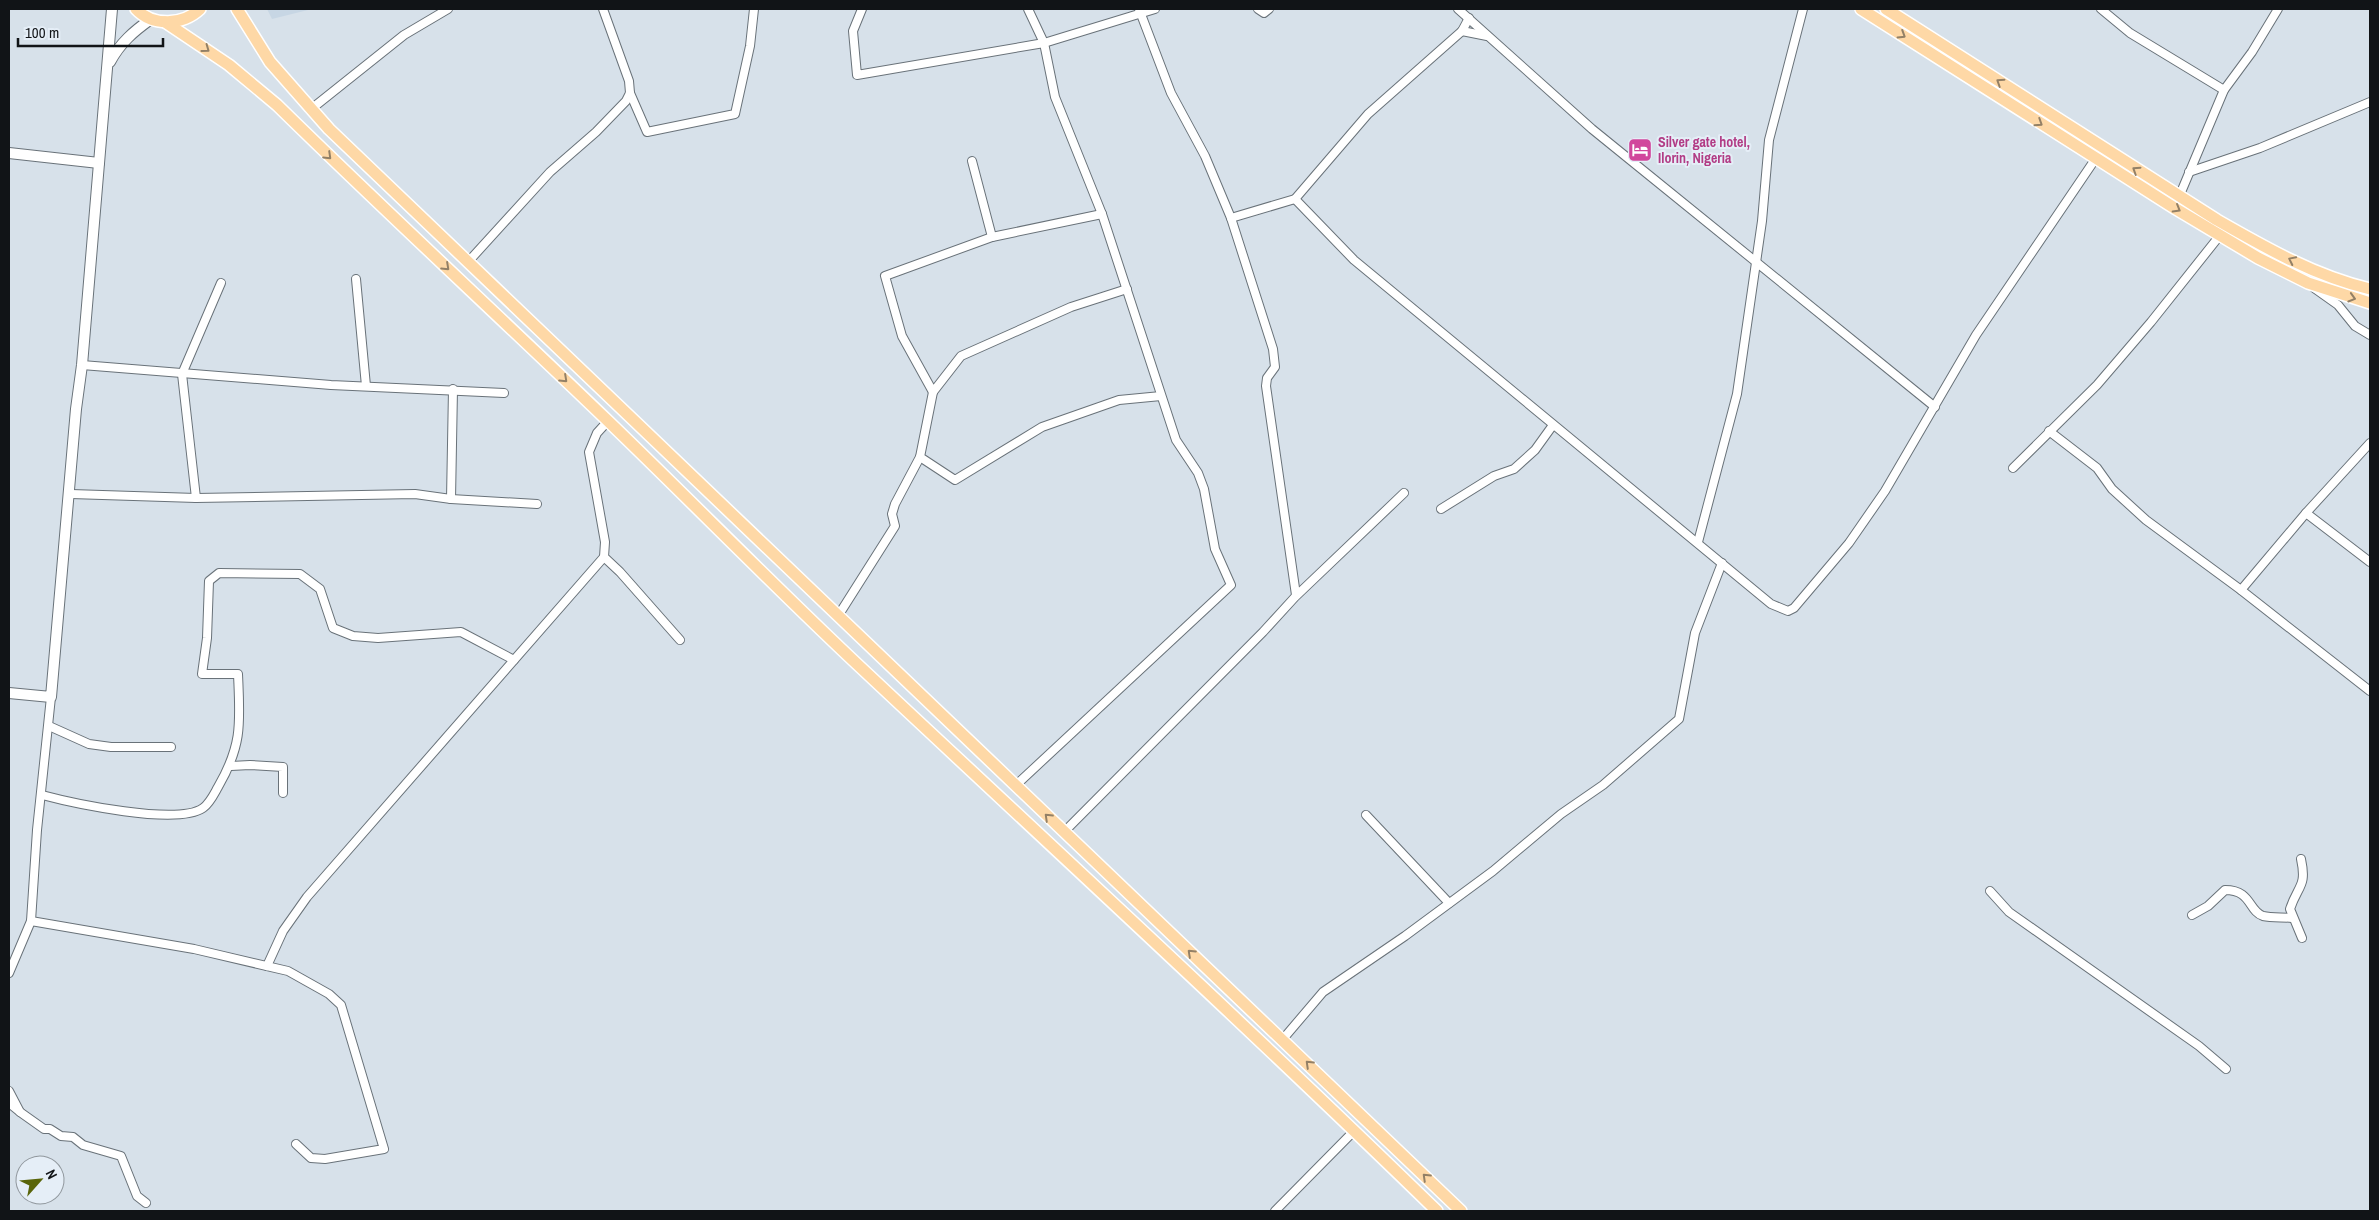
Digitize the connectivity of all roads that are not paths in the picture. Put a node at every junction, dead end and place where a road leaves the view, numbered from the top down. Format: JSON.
{"nodes":[{"id":1,"x":112,"y":9,"type":"edge"},
{"id":2,"x":136,"y":9,"type":"edge"},
{"id":3,"x":200,"y":9,"type":"edge"},
{"id":4,"x":237,"y":9,"type":"edge"},
{"id":5,"x":448,"y":9,"type":"edge"},
{"id":6,"x":603,"y":9,"type":"edge"},
{"id":7,"x":754,"y":9,"type":"edge"},
{"id":8,"x":862,"y":9,"type":"edge"},
{"id":9,"x":1028,"y":9,"type":"edge"},
{"id":10,"x":1155,"y":9,"type":"edge"},
{"id":11,"x":1258,"y":9,"type":"edge"},
{"id":12,"x":1269,"y":9,"type":"edge"},
{"id":13,"x":1458,"y":9,"type":"edge"},
{"id":14,"x":1803,"y":9,"type":"edge"},
{"id":15,"x":1861,"y":9,"type":"edge"},
{"id":16,"x":1886,"y":9,"type":"edge"},
{"id":17,"x":2101,"y":9,"type":"edge"},
{"id":18,"x":2278,"y":9,"type":"edge"},
{"id":19,"x":1140,"y":12,"type":"edge"},
{"id":20,"x":1468,"y":18,"type":"junction"},
{"id":21,"x":151,"y":19,"type":"junction"},
{"id":22,"x":166,"y":22,"type":"junction"},
{"id":23,"x":1462,"y":31,"type":"junction"},
{"id":24,"x":1490,"y":36,"type":"junction"},
{"id":25,"x":1044,"y":43,"type":"junction"},
{"id":26,"x":108,"y":65,"type":"junction"},
{"id":27,"x":2224,"y":90,"type":"junction"},
{"id":28,"x":630,"y":93,"type":"junction"},
{"id":29,"x":2370,"y":102,"type":"edge"},
{"id":30,"x":310,"y":110,"type":"junction"},
{"id":31,"x":9,"y":153,"type":"edge"},
{"id":32,"x":2096,"y":158,"type":"junction"},
{"id":33,"x":972,"y":161,"type":"dead end"},
{"id":34,"x":100,"y":163,"type":"junction"},
{"id":35,"x":2189,"y":172,"type":"junction"},
{"id":36,"x":2179,"y":198,"type":"junction"},
{"id":37,"x":1295,"y":199,"type":"junction"},
{"id":38,"x":1102,"y":214,"type":"junction"},
{"id":39,"x":1231,"y":218,"type":"junction"},
{"id":40,"x":2221,"y":234,"type":"junction"},
{"id":41,"x":992,"y":237,"type":"junction"},
{"id":42,"x":468,"y":262,"type":"junction"},
{"id":43,"x":1756,"y":263,"type":"junction"},
{"id":44,"x":356,"y":279,"type":"dead end"},
{"id":45,"x":222,"y":283,"type":"dead end"},
{"id":46,"x":2308,"y":283,"type":"junction"},
{"id":47,"x":1127,"y":289,"type":"junction"},
{"id":48,"x":2370,"y":289,"type":"edge"},
{"id":49,"x":2370,"y":303,"type":"edge"},
{"id":50,"x":2370,"y":336,"type":"edge"},
{"id":51,"x":82,"y":365,"type":"junction"},
{"id":52,"x":182,"y":374,"type":"junction"},
{"id":53,"x":366,"y":386,"type":"junction"},
{"id":54,"x":453,"y":389,"type":"junction"},
{"id":55,"x":933,"y":392,"type":"junction"},
{"id":56,"x":504,"y":393,"type":"dead end"},
{"id":57,"x":1161,"y":396,"type":"junction"},
{"id":58,"x":1935,"y":407,"type":"junction"},
{"id":59,"x":608,"y":421,"type":"junction"},
{"id":60,"x":1553,"y":425,"type":"junction"},
{"id":61,"x":2049,"y":431,"type":"junction"},
{"id":62,"x":2370,"y":443,"type":"edge"},
{"id":63,"x":920,"y":457,"type":"junction"},
{"id":64,"x":2013,"y":468,"type":"dead end"},
{"id":65,"x":1404,"y":493,"type":"dead end"},
{"id":66,"x":70,"y":494,"type":"junction"},
{"id":67,"x":196,"y":498,"type":"junction"},
{"id":68,"x":451,"y":500,"type":"junction"},
{"id":69,"x":537,"y":504,"type":"dead end"},
{"id":70,"x":1441,"y":510,"type":"dead end"},
{"id":71,"x":2306,"y":513,"type":"junction"},
{"id":72,"x":1698,"y":542,"type":"junction"},
{"id":73,"x":604,"y":557,"type":"junction"},
{"id":74,"x":2370,"y":562,"type":"edge"},
{"id":75,"x":1722,"y":563,"type":"junction"},
{"id":76,"x":2241,"y":590,"type":"junction"},
{"id":77,"x":1296,"y":596,"type":"junction"},
{"id":78,"x":838,"y":616,"type":"junction"},
{"id":79,"x":680,"y":640,"type":"dead end"},
{"id":80,"x":514,"y":660,"type":"junction"},
{"id":81,"x":2370,"y":691,"type":"edge"},
{"id":82,"x":9,"y":693,"type":"edge"},
{"id":83,"x":51,"y":696,"type":"junction"},
{"id":84,"x":49,"y":726,"type":"junction"},
{"id":85,"x":170,"y":747,"type":"dead end"},
{"id":86,"x":231,"y":766,"type":"junction"},
{"id":87,"x":1015,"y":786,"type":"junction"},
{"id":88,"x":283,"y":793,"type":"dead end"},
{"id":89,"x":42,"y":795,"type":"junction"},
{"id":90,"x":1366,"y":815,"type":"dead end"},
{"id":91,"x":1064,"y":832,"type":"junction"},
{"id":92,"x":2301,"y":858,"type":"dead end"},
{"id":93,"x":1990,"y":891,"type":"dead end"},
{"id":94,"x":1449,"y":903,"type":"junction"},
{"id":95,"x":2192,"y":916,"type":"dead end"},
{"id":96,"x":2292,"y":918,"type":"junction"},
{"id":97,"x":30,"y":921,"type":"junction"},
{"id":98,"x":2302,"y":938,"type":"dead end"},
{"id":99,"x":267,"y":966,"type":"junction"},
{"id":100,"x":9,"y":973,"type":"edge"},
{"id":101,"x":1283,"y":1039,"type":"junction"},
{"id":102,"x":2226,"y":1069,"type":"dead end"},
{"id":103,"x":9,"y":1091,"type":"edge"},
{"id":104,"x":9,"y":1103,"type":"edge"},
{"id":105,"x":20,"y":1112,"type":"junction"},
{"id":106,"x":1354,"y":1131,"type":"junction"},
{"id":107,"x":296,"y":1144,"type":"dead end"},
{"id":108,"x":146,"y":1203,"type":"dead end"},
{"id":109,"x":1275,"y":1211,"type":"edge"},
{"id":110,"x":1437,"y":1211,"type":"edge"},
{"id":111,"x":1461,"y":1211,"type":"edge"}],
"edges":[{"from":1,"to":26,"type":"street"},
{"from":2,"to":21,"type":"main road"},
{"from":3,"to":22,"type":"main road"},
{"from":4,"to":30,"type":"main road"},
{"from":5,"to":30,"type":"street"},
{"from":6,"to":28,"type":"street"},
{"from":7,"to":28,"type":"street"},
{"from":8,"to":25,"type":"street"},
{"from":9,"to":25,"type":"street"},
{"from":10,"to":19,"type":"street"},
{"from":11,"to":12,"type":"street"},
{"from":13,"to":20,"type":"street"},
{"from":14,"to":43,"type":"street"},
{"from":15,"to":32,"type":"main road","one_way":true},
{"from":36,"to":16,"type":"main road","one_way":true},
{"from":17,"to":27,"type":"street"},
{"from":18,"to":27,"type":"street"},
{"from":19,"to":25,"type":"street"},
{"from":19,"to":39,"type":"street"},
{"from":20,"to":23,"type":"street"},
{"from":20,"to":24,"type":"street"},
{"from":21,"to":22,"type":"main road"},
{"from":21,"to":26,"type":"street"},
{"from":22,"to":59,"type":"main road","one_way":true},
{"from":23,"to":24,"type":"street"},
{"from":23,"to":37,"type":"street"},
{"from":24,"to":43,"type":"street"},
{"from":25,"to":38,"type":"street"},
{"from":26,"to":34,"type":"street"},
{"from":27,"to":35,"type":"street"},
{"from":28,"to":42,"type":"street"},
{"from":29,"to":35,"type":"street"},
{"from":30,"to":42,"type":"main road"},
{"from":31,"to":34,"type":"street"},
{"from":32,"to":40,"type":"main road","one_way":true},
{"from":32,"to":58,"type":"street"},
{"from":33,"to":41,"type":"street"},
{"from":34,"to":51,"type":"street"},
{"from":35,"to":36,"type":"street"},
{"from":48,"to":36,"type":"main road","one_way":true},
{"from":37,"to":39,"type":"street"},
{"from":37,"to":60,"type":"street"},
{"from":38,"to":41,"type":"street"},
{"from":38,"to":47,"type":"street"},
{"from":39,"to":77,"type":"street"},
{"from":40,"to":46,"type":"main road"},
{"from":40,"to":61,"type":"street"},
{"from":41,"to":55,"type":"street"},
{"from":42,"to":78,"type":"main road"},
{"from":43,"to":58,"type":"street"},
{"from":43,"to":72,"type":"street"},
{"from":44,"to":53,"type":"street"},
{"from":45,"to":52,"type":"street"},
{"from":46,"to":49,"type":"main road","one_way":true},
{"from":46,"to":50,"type":"street"},
{"from":47,"to":55,"type":"street"},
{"from":47,"to":57,"type":"street"},
{"from":51,"to":52,"type":"street"},
{"from":51,"to":66,"type":"street"},
{"from":52,"to":53,"type":"street"},
{"from":52,"to":67,"type":"street"},
{"from":53,"to":54,"type":"street"},
{"from":54,"to":56,"type":"street"},
{"from":54,"to":68,"type":"street"},
{"from":55,"to":63,"type":"street"},
{"from":57,"to":63,"type":"street"},
{"from":57,"to":87,"type":"street"},
{"from":58,"to":75,"type":"street"},
{"from":59,"to":73,"type":"street"},
{"from":59,"to":106,"type":"main road"},
{"from":60,"to":70,"type":"street"},
{"from":60,"to":72,"type":"street"},
{"from":61,"to":64,"type":"street"},
{"from":61,"to":76,"type":"street"},
{"from":62,"to":71,"type":"street"},
{"from":63,"to":78,"type":"street"},
{"from":65,"to":77,"type":"street"},
{"from":66,"to":67,"type":"street"},
{"from":66,"to":83,"type":"street"},
{"from":67,"to":68,"type":"street"},
{"from":68,"to":69,"type":"street"},
{"from":71,"to":74,"type":"street"},
{"from":71,"to":76,"type":"street"},
{"from":72,"to":75,"type":"street"},
{"from":73,"to":79,"type":"street"},
{"from":73,"to":80,"type":"street"},
{"from":75,"to":94,"type":"street"},
{"from":76,"to":81,"type":"street"},
{"from":77,"to":91,"type":"street"},
{"from":78,"to":87,"type":"main road"},
{"from":80,"to":86,"type":"street"},
{"from":80,"to":99,"type":"street"},
{"from":82,"to":83,"type":"street"},
{"from":83,"to":84,"type":"street"},
{"from":84,"to":85,"type":"street"},
{"from":84,"to":89,"type":"street"},
{"from":86,"to":88,"type":"street"},
{"from":86,"to":89,"type":"street"},
{"from":91,"to":87,"type":"main road","one_way":true},
{"from":89,"to":97,"type":"street"},
{"from":90,"to":94,"type":"street"},
{"from":101,"to":91,"type":"main road","one_way":true},
{"from":92,"to":96,"type":"street"},
{"from":93,"to":102,"type":"street"},
{"from":94,"to":101,"type":"street"},
{"from":95,"to":96,"type":"street"},
{"from":96,"to":98,"type":"street"},
{"from":97,"to":99,"type":"street"},
{"from":97,"to":100,"type":"street"},
{"from":99,"to":107,"type":"street"},
{"from":111,"to":101,"type":"main road","one_way":true},
{"from":103,"to":105,"type":"street"},
{"from":104,"to":105,"type":"street"},
{"from":105,"to":108,"type":"street"},
{"from":106,"to":109,"type":"street"},
{"from":106,"to":110,"type":"main road"}]}
